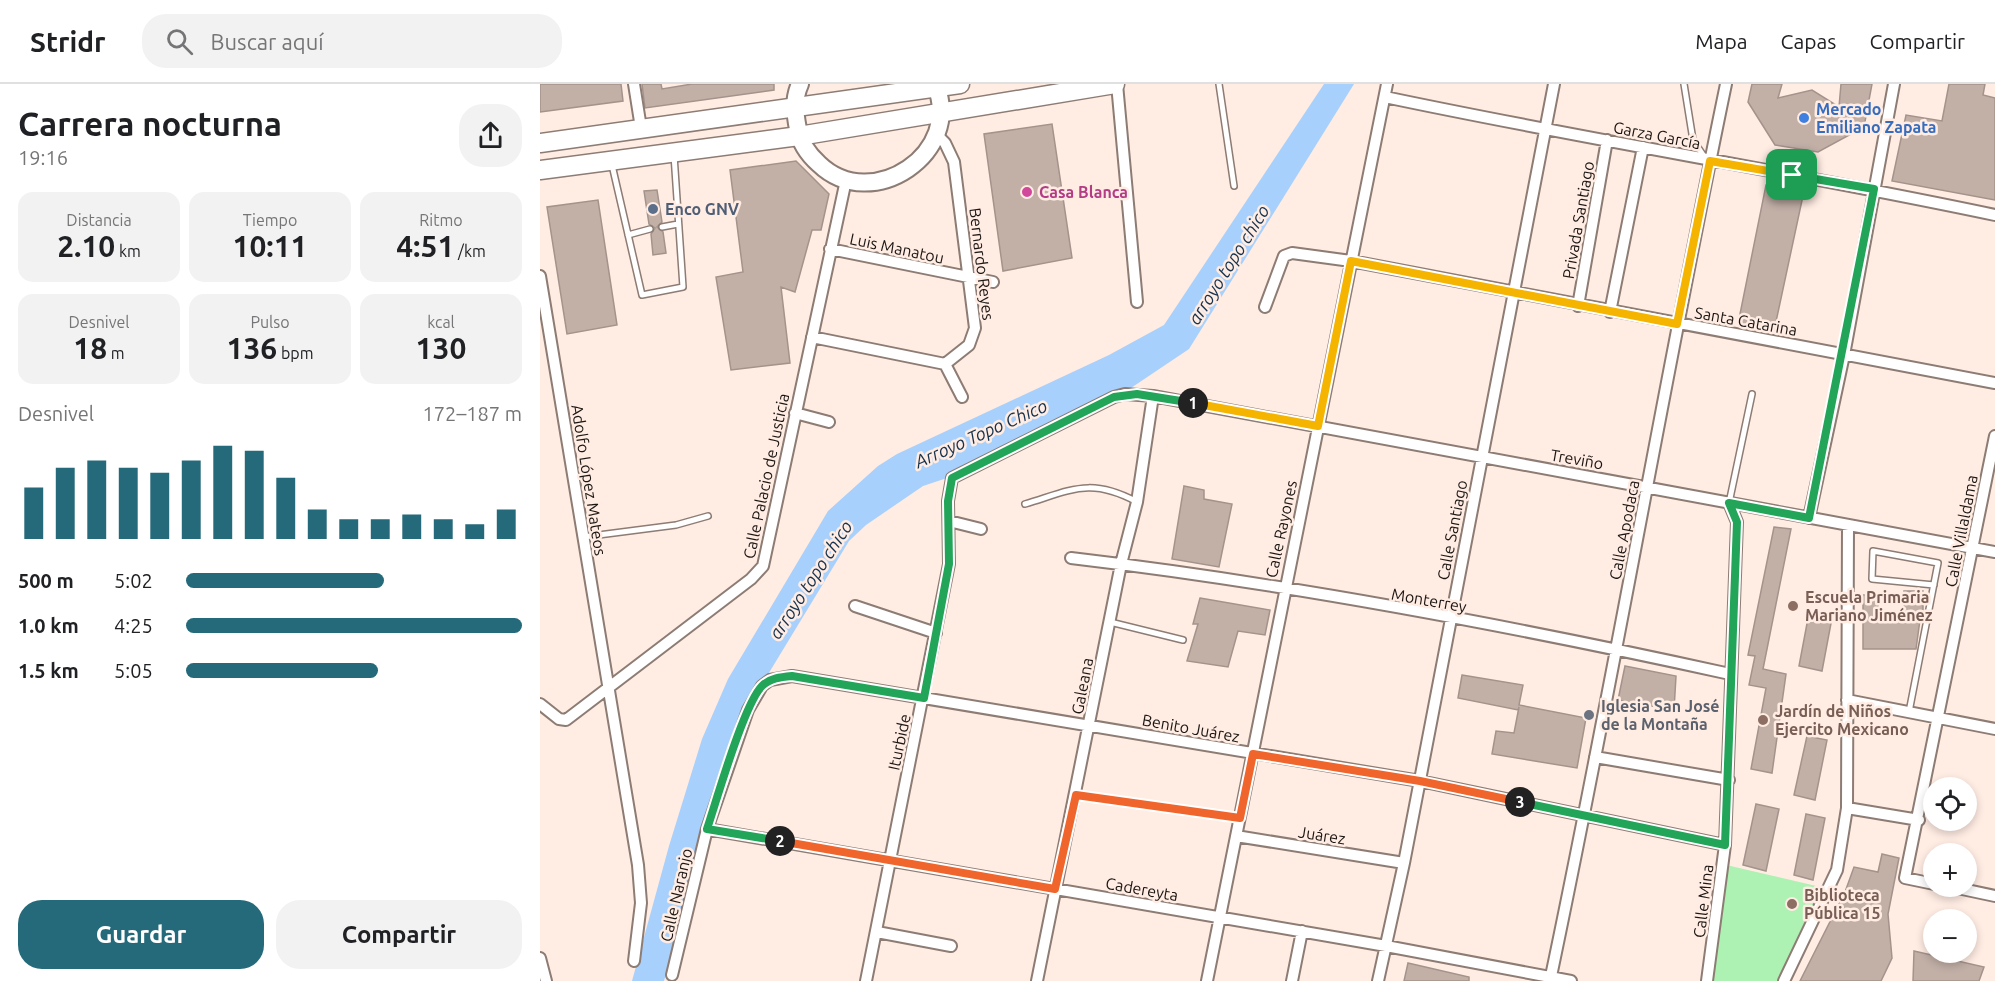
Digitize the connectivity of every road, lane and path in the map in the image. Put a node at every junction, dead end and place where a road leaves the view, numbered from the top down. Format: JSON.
{"nodes":[{"id":1,"x":634,"y":84,"type":"edge"},
{"id":2,"x":800,"y":84,"type":"edge"},
{"id":3,"x":960,"y":84,"type":"edge"},
{"id":4,"x":1116,"y":84,"type":"edge"},
{"id":5,"x":1219,"y":84,"type":"edge"},
{"id":6,"x":1387,"y":84,"type":"edge"},
{"id":7,"x":1554,"y":84,"type":"edge"},
{"id":8,"x":1684,"y":84,"type":"edge"},
{"id":9,"x":1726,"y":84,"type":"edge"},
{"id":10,"x":1894,"y":84,"type":"edge"},
{"id":11,"x":936,"y":86,"type":"edge"},
{"id":12,"x":1385,"y":97,"type":"junction"},
{"id":13,"x":795,"y":109,"type":"junction"},
{"id":14,"x":940,"y":112,"type":"junction"},
{"id":15,"x":641,"y":128,"type":"junction"},
{"id":16,"x":1545,"y":131,"type":"junction"},
{"id":17,"x":936,"y":134,"type":"junction"},
{"id":18,"x":799,"y":136,"type":"junction"},
{"id":19,"x":1607,"y":140,"type":"junction"},
{"id":20,"x":540,"y":143,"type":"edge"},
{"id":21,"x":1643,"y":147,"type":"junction"},
{"id":22,"x":674,"y":152,"type":"junction"},
{"id":23,"x":610,"y":160,"type":"junction"},
{"id":24,"x":1708,"y":161,"type":"junction"},
{"id":25,"x":540,"y":170,"type":"edge"},
{"id":26,"x":846,"y":180,"type":"junction"},
{"id":27,"x":1234,"y":186,"type":"dead end"},
{"id":28,"x":1874,"y":189,"type":"junction"},
{"id":29,"x":1995,"y":215,"type":"edge"},
{"id":30,"x":678,"y":224,"type":"junction"},
{"id":31,"x":662,"y":227,"type":"dead end"},
{"id":32,"x":650,"y":229,"type":"dead end"},
{"id":33,"x":628,"y":235,"type":"junction"},
{"id":34,"x":830,"y":249,"type":"junction"},
{"id":35,"x":1351,"y":261,"type":"junction"},
{"id":36,"x":540,"y":276,"type":"edge"},
{"id":37,"x":968,"y":278,"type":"junction"},
{"id":38,"x":993,"y":282,"type":"dead end"},
{"id":39,"x":1513,"y":293,"type":"junction"},
{"id":40,"x":1137,"y":302,"type":"dead end"},
{"id":41,"x":1578,"y":306,"type":"junction"},
{"id":42,"x":1265,"y":307,"type":"dead end"},
{"id":43,"x":1610,"y":312,"type":"junction"},
{"id":44,"x":1677,"y":324,"type":"junction"},
{"id":45,"x":812,"y":337,"type":"junction"},
{"id":46,"x":1844,"y":355,"type":"junction"},
{"id":47,"x":945,"y":364,"type":"junction"},
{"id":48,"x":1995,"y":383,"type":"edge"},
{"id":49,"x":1752,"y":394,"type":"dead end"},
{"id":50,"x":1153,"y":396,"type":"junction"},
{"id":51,"x":962,"y":397,"type":"dead end"},
{"id":52,"x":795,"y":413,"type":"junction"},
{"id":53,"x":829,"y":422,"type":"dead end"},
{"id":54,"x":1318,"y":426,"type":"junction"},
{"id":55,"x":1995,"y":436,"type":"edge"},
{"id":56,"x":1482,"y":457,"type":"junction"},
{"id":57,"x":1648,"y":488,"type":"junction"},
{"id":58,"x":1137,"y":502,"type":"junction"},
{"id":59,"x":1729,"y":503,"type":"junction"},
{"id":60,"x":1025,"y":504,"type":"dead end"},
{"id":61,"x":708,"y":516,"type":"dead end"},
{"id":62,"x":1809,"y":518,"type":"junction"},
{"id":63,"x":949,"y":522,"type":"junction"},
{"id":64,"x":1848,"y":526,"type":"junction"},
{"id":65,"x":981,"y":529,"type":"dead end"},
{"id":66,"x":583,"y":537,"type":"junction"},
{"id":67,"x":1972,"y":548,"type":"junction"},
{"id":68,"x":1995,"y":552,"type":"edge"},
{"id":69,"x":1071,"y":558,"type":"dead end"},
{"id":70,"x":1121,"y":564,"type":"junction"},
{"id":71,"x":1934,"y":585,"type":"junction"},
{"id":72,"x":1285,"y":588,"type":"junction"},
{"id":73,"x":855,"y":606,"type":"dead end"},
{"id":74,"x":1449,"y":618,"type":"junction"},
{"id":75,"x":1110,"y":622,"type":"junction"},
{"id":76,"x":936,"y":633,"type":"junction"},
{"id":77,"x":1183,"y":640,"type":"dead end"},
{"id":78,"x":1615,"y":649,"type":"junction"},
{"id":79,"x":1730,"y":674,"type":"junction"},
{"id":80,"x":792,"y":676,"type":"joint"},
{"id":81,"x":608,"y":689,"type":"junction"},
{"id":82,"x":924,"y":698,"type":"junction"},
{"id":83,"x":1847,"y":700,"type":"junction"},
{"id":84,"x":540,"y":704,"type":"edge"},
{"id":85,"x":1909,"y":712,"type":"junction"},
{"id":86,"x":1940,"y":718,"type":"junction"},
{"id":87,"x":1089,"y":726,"type":"junction"},
{"id":88,"x":1995,"y":729,"type":"edge"},
{"id":89,"x":1253,"y":754,"type":"junction"},
{"id":90,"x":1595,"y":757,"type":"junction"},
{"id":91,"x":1729,"y":780,"type":"junction"},
{"id":92,"x":1420,"y":781,"type":"junction"},
{"id":93,"x":1076,"y":795,"type":"junction"},
{"id":94,"x":1847,"y":808,"type":"junction"},
{"id":95,"x":1585,"y":816,"type":"junction"},
{"id":96,"x":1240,"y":818,"type":"junction"},
{"id":97,"x":1919,"y":820,"type":"junction"},
{"id":98,"x":707,"y":829,"type":"junction"},
{"id":99,"x":1236,"y":836,"type":"junction"},
{"id":100,"x":1725,"y":845,"type":"junction"},
{"id":101,"x":890,"y":861,"type":"junction"},
{"id":102,"x":1404,"y":863,"type":"junction"},
{"id":103,"x":1923,"y":882,"type":"edge"},
{"id":104,"x":1055,"y":889,"type":"junction"},
{"id":105,"x":1977,"y":892,"type":"edge"},
{"id":106,"x":1995,"y":896,"type":"edge"},
{"id":107,"x":1220,"y":918,"type":"junction"},
{"id":108,"x":1302,"y":931,"type":"junction"},
{"id":109,"x":877,"y":932,"type":"junction"},
{"id":110,"x":951,"y":946,"type":"dead end"},
{"id":111,"x":1386,"y":946,"type":"junction"},
{"id":112,"x":540,"y":958,"type":"edge"},
{"id":113,"x":634,"y":961,"type":"dead end"},
{"id":114,"x":672,"y":975,"type":"dead end"},
{"id":115,"x":1551,"y":979,"type":"edge"},
{"id":116,"x":546,"y":981,"type":"edge"},
{"id":117,"x":867,"y":981,"type":"edge"},
{"id":118,"x":1037,"y":981,"type":"edge"},
{"id":119,"x":1207,"y":981,"type":"edge"},
{"id":120,"x":1292,"y":981,"type":"edge"},
{"id":121,"x":1378,"y":981,"type":"edge"},
{"id":122,"x":1571,"y":981,"type":"edge"},
{"id":123,"x":1707,"y":981,"type":"edge"},
{"id":124,"x":1784,"y":981,"type":"edge"}],
"edges":[{"from":1,"to":15,"type":"street"},
{"from":2,"to":13,"type":"street"},
{"from":3,"to":11,"type":"main road"},
{"from":4,"to":14,"type":"main road"},
{"from":4,"to":40,"type":"street"},
{"from":5,"to":27,"type":"lane"},
{"from":6,"to":12,"type":"street","name":"Calle Rayones"},
{"from":7,"to":16,"type":"street","name":"Calle Santiago"},
{"from":8,"to":24,"type":"lane"},
{"from":9,"to":24,"type":"street","name":"Calle Apodaca"},
{"from":10,"to":28,"type":"street"},
{"from":11,"to":13,"type":"main road"},
{"from":11,"to":14,"type":"street"},
{"from":12,"to":16,"type":"street","name":"Garza García"},
{"from":12,"to":35,"type":"street","name":"Calle Rayones"},
{"from":13,"to":15,"type":"main road"},
{"from":13,"to":18,"type":"street"},
{"from":14,"to":17,"type":"street"},
{"from":14,"to":18,"type":"main road"},
{"from":15,"to":20,"type":"main road"},
{"from":16,"to":19,"type":"street","name":"Garza García"},
{"from":16,"to":39,"type":"street","name":"Calle Santiago"},
{"from":17,"to":26,"type":"street"},
{"from":17,"to":37,"type":"street","name":"Bernardo Reyes"},
{"from":18,"to":22,"type":"main road"},
{"from":18,"to":26,"type":"street"},
{"from":19,"to":21,"type":"street","name":"Garza García"},
{"from":19,"to":41,"type":"street","name":"Privada Santiago"},
{"from":21,"to":24,"type":"street","name":"Garza García"},
{"from":21,"to":43,"type":"street"},
{"from":22,"to":23,"type":"main road"},
{"from":22,"to":30,"type":"lane"},
{"from":23,"to":25,"type":"main road"},
{"from":23,"to":33,"type":"lane"},
{"from":24,"to":28,"type":"street","name":"Garza García"},
{"from":24,"to":44,"type":"street","name":"Calle Apodaca"},
{"from":26,"to":34,"type":"street","name":"Calle Palacio de Justicia"},
{"from":28,"to":29,"type":"street","name":"Garza García"},
{"from":28,"to":46,"type":"street"},
{"from":30,"to":31,"type":"lane"},
{"from":30,"to":33,"type":"lane"},
{"from":32,"to":33,"type":"lane"},
{"from":34,"to":37,"type":"street","name":"Luis Manatou"},
{"from":34,"to":45,"type":"street","name":"Calle Palacio de Justicia"},
{"from":35,"to":39,"type":"street","name":"Santa Catarina"},
{"from":35,"to":42,"type":"street","name":"Santa Catarina"},
{"from":35,"to":54,"type":"street","name":"Calle Rayones"},
{"from":36,"to":66,"type":"street","name":"Adolfo López Mateos"},
{"from":37,"to":38,"type":"street","name":"Luis Manatou"},
{"from":37,"to":47,"type":"street","name":"Bernardo Reyes"},
{"from":39,"to":41,"type":"street","name":"Santa Catarina"},
{"from":39,"to":56,"type":"street","name":"Calle Santiago"},
{"from":41,"to":43,"type":"street","name":"Santa Catarina"},
{"from":43,"to":44,"type":"street","name":"Santa Catarina"},
{"from":44,"to":46,"type":"street","name":"Santa Catarina"},
{"from":44,"to":57,"type":"street","name":"Calle Apodaca"},
{"from":45,"to":47,"type":"street"},
{"from":45,"to":52,"type":"street","name":"Calle Palacio de Justicia"},
{"from":46,"to":48,"type":"street","name":"Santa Catarina"},
{"from":46,"to":62,"type":"street"},
{"from":47,"to":51,"type":"street"},
{"from":49,"to":59,"type":"lane"},
{"from":50,"to":54,"type":"street","name":"Treviño"},
{"from":50,"to":58,"type":"street","name":"Galeana"},
{"from":50,"to":63,"type":"street","name":"Iturbide"},
{"from":52,"to":53,"type":"street"},
{"from":52,"to":81,"type":"street","name":"Calle Palacio de Justicia"},
{"from":54,"to":56,"type":"street","name":"Treviño"},
{"from":54,"to":72,"type":"street","name":"Calle Rayones"},
{"from":55,"to":67,"type":"street","name":"Calle Villaldama"},
{"from":56,"to":57,"type":"street","name":"Treviño"},
{"from":56,"to":74,"type":"street","name":"Calle Santiago"},
{"from":57,"to":59,"type":"street","name":"Treviño"},
{"from":57,"to":78,"type":"street","name":"Calle Apodaca"},
{"from":58,"to":60,"type":"lane"},
{"from":58,"to":70,"type":"street","name":"Galeana"},
{"from":59,"to":62,"type":"street","name":"Treviño"},
{"from":59,"to":79,"type":"street","name":"Calle Mina"},
{"from":61,"to":66,"type":"lane"},
{"from":62,"to":64,"type":"street","name":"Treviño"},
{"from":63,"to":65,"type":"street"},
{"from":63,"to":76,"type":"street","name":"Iturbide"},
{"from":64,"to":67,"type":"street","name":"Treviño"},
{"from":64,"to":83,"type":"street"},
{"from":66,"to":81,"type":"street","name":"Adolfo López Mateos"},
{"from":67,"to":68,"type":"street","name":"Treviño"},
{"from":67,"to":86,"type":"street","name":"Calle Villaldama"},
{"from":69,"to":70,"type":"street","name":"Monterrey"},
{"from":70,"to":72,"type":"street","name":"Monterrey"},
{"from":70,"to":75,"type":"street","name":"Galeana"},
{"from":71,"to":71,"type":"lane"},
{"from":71,"to":85,"type":"lane"},
{"from":72,"to":74,"type":"street","name":"Monterrey"},
{"from":72,"to":89,"type":"street","name":"Calle Rayones"},
{"from":73,"to":76,"type":"street"},
{"from":74,"to":78,"type":"street","name":"Monterrey"},
{"from":74,"to":92,"type":"street","name":"Calle Santiago"},
{"from":75,"to":77,"type":"lane"},
{"from":75,"to":87,"type":"street","name":"Galeana"},
{"from":76,"to":82,"type":"street","name":"Iturbide"},
{"from":78,"to":79,"type":"street","name":"Monterrey"},
{"from":78,"to":90,"type":"street","name":"Calle Apodaca"},
{"from":79,"to":91,"type":"street","name":"Calle Mina"},
{"from":80,"to":82,"type":"street","name":"Benito Juárez"},
{"from":80,"to":98,"type":"street","name":"Calle Naranjo"},
{"from":81,"to":84,"type":"street","name":"Calle Palacio de Justicia"},
{"from":81,"to":113,"type":"street","name":"Adolfo López Mateos"},
{"from":82,"to":87,"type":"street","name":"Benito Juárez"},
{"from":82,"to":101,"type":"street","name":"Iturbide"},
{"from":83,"to":85,"type":"street"},
{"from":83,"to":94,"type":"street"},
{"from":85,"to":86,"type":"street"},
{"from":86,"to":88,"type":"street"},
{"from":86,"to":97,"type":"street","name":"Calle Villaldama"},
{"from":87,"to":89,"type":"street","name":"Benito Juárez"},
{"from":87,"to":93,"type":"street","name":"Galeana"},
{"from":89,"to":92,"type":"street","name":"Benito Juárez"},
{"from":89,"to":96,"type":"street","name":"Calle Rayones"},
{"from":90,"to":91,"type":"street"},
{"from":90,"to":95,"type":"street","name":"Calle Apodaca"},
{"from":91,"to":100,"type":"street","name":"Calle Mina"},
{"from":92,"to":95,"type":"street","name":"Benito Juárez"},
{"from":92,"to":102,"type":"street","name":"Calle Santiago"},
{"from":93,"to":96,"type":"lane"},
{"from":93,"to":104,"type":"street","name":"Galeana"},
{"from":94,"to":97,"type":"street"},
{"from":94,"to":124,"type":"street"},
{"from":95,"to":100,"type":"street","name":"Benito Juárez"},
{"from":95,"to":115,"type":"street","name":"Calle Apodaca"},
{"from":96,"to":99,"type":"street","name":"Calle Rayones"},
{"from":97,"to":103,"type":"street","name":"Calle Villaldama"},
{"from":98,"to":101,"type":"street","name":"Cadereyta"},
{"from":98,"to":114,"type":"street","name":"Calle Naranjo"},
{"from":99,"to":102,"type":"street","name":"Juárez"},
{"from":99,"to":107,"type":"street","name":"Calle Rayones"},
{"from":100,"to":123,"type":"street","name":"Calle Mina"},
{"from":101,"to":104,"type":"street","name":"Cadereyta"},
{"from":101,"to":109,"type":"street","name":"Iturbide"},
{"from":102,"to":111,"type":"street","name":"Calle Santiago"},
{"from":104,"to":107,"type":"street","name":"Cadereyta"},
{"from":104,"to":118,"type":"street","name":"Galeana"},
{"from":105,"to":106,"type":"street"},
{"from":107,"to":108,"type":"street","name":"Cadereyta"},
{"from":107,"to":119,"type":"street","name":"Calle Rayones"},
{"from":108,"to":111,"type":"street","name":"Cadereyta"},
{"from":108,"to":120,"type":"street"},
{"from":109,"to":110,"type":"street"},
{"from":109,"to":117,"type":"street","name":"Iturbide"},
{"from":111,"to":115,"type":"street","name":"Cadereyta"},
{"from":111,"to":121,"type":"street","name":"Calle Santiago"},
{"from":112,"to":116,"type":"street"},
{"from":115,"to":122,"type":"street","name":"Cadereyta"}]}
